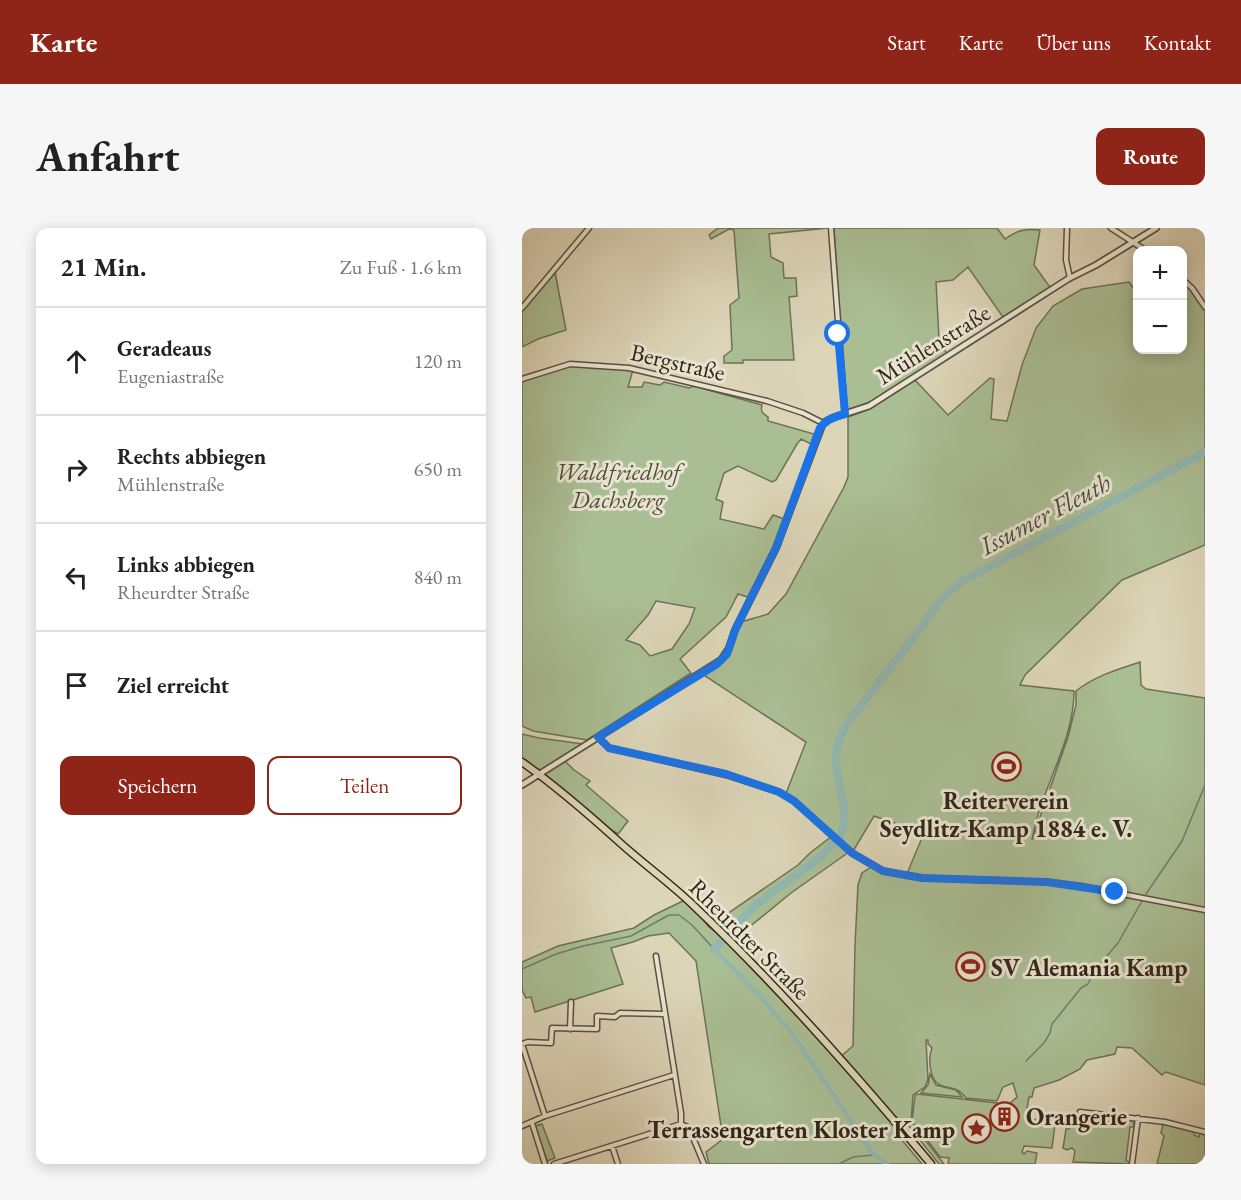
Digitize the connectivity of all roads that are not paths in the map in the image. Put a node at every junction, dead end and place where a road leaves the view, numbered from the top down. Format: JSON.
{"nodes":[{"id":1,"x":589,"y":228,"type":"edge"},
{"id":2,"x":831,"y":228,"type":"edge"},
{"id":3,"x":1068,"y":228,"type":"edge"},
{"id":4,"x":1111,"y":228,"type":"edge"},
{"id":5,"x":1156,"y":228,"type":"edge"},
{"id":6,"x":1133,"y":241,"type":"junction"},
{"id":7,"x":1140,"y":246,"type":"edge"},
{"id":8,"x":1070,"y":278,"type":"junction"},
{"id":9,"x":1187,"y":284,"type":"edge"},
{"id":10,"x":1205,"y":307,"type":"edge"},
{"id":11,"x":522,"y":308,"type":"edge"},
{"id":12,"x":522,"y":379,"type":"edge"},
{"id":13,"x":845,"y":414,"type":"junction"},
{"id":14,"x":823,"y":423,"type":"junction"},
{"id":15,"x":598,"y":737,"type":"junction"},
{"id":16,"x":522,"y":762,"type":"edge"},
{"id":17,"x":539,"y":775,"type":"junction"},
{"id":18,"x":522,"y":785,"type":"edge"},
{"id":19,"x":1205,"y":910,"type":"edge"},
{"id":20,"x":656,"y":956,"type":"dead end"},
{"id":21,"x":571,"y":1002,"type":"dead end"},
{"id":22,"x":664,"y":1014,"type":"junction"},
{"id":23,"x":570,"y":1029,"type":"junction"},
{"id":24,"x":522,"y":1044,"type":"edge"},
{"id":25,"x":674,"y":1075,"type":"junction"},
{"id":26,"x":1080,"y":1112,"type":"dead end"},
{"id":27,"x":545,"y":1116,"type":"junction"},
{"id":28,"x":1138,"y":1118,"type":"junction"},
{"id":29,"x":532,"y":1123,"type":"junction"},
{"id":30,"x":681,"y":1124,"type":"junction"},
{"id":31,"x":522,"y":1126,"type":"edge"},
{"id":32,"x":1205,"y":1132,"type":"edge"},
{"id":33,"x":612,"y":1146,"type":"junction"},
{"id":34,"x":545,"y":1164,"type":"edge"},
{"id":35,"x":554,"y":1164,"type":"edge"},
{"id":36,"x":618,"y":1164,"type":"edge"},
{"id":37,"x":704,"y":1164,"type":"edge"},
{"id":38,"x":931,"y":1164,"type":"edge"},
{"id":39,"x":1132,"y":1164,"type":"edge"}],
"edges":[{"from":1,"to":11,"type":"street"},
{"from":2,"to":13,"type":"street"},
{"from":3,"to":8,"type":"street"},
{"from":4,"to":6,"type":"street"},
{"from":5,"to":6,"type":"street","name":"Mühlenstraße"},
{"from":6,"to":7,"type":"street"},
{"from":6,"to":8,"type":"street","name":"Mühlenstraße"},
{"from":8,"to":13,"type":"street","name":"Mühlenstraße"},
{"from":9,"to":10,"type":"street"},
{"from":12,"to":14,"type":"street","name":"Bergstraße"},
{"from":13,"to":14,"type":"street","name":"Mühlenstraße"},
{"from":14,"to":15,"type":"street"},
{"from":15,"to":17,"type":"street"},
{"from":15,"to":19,"type":"street"},
{"from":16,"to":17,"type":"main road","name":"Rheurdter Straße"},
{"from":17,"to":18,"type":"street"},
{"from":17,"to":38,"type":"main road","name":"Rheurdter Straße"},
{"from":20,"to":22,"type":"street"},
{"from":21,"to":23,"type":"street"},
{"from":22,"to":23,"type":"street"},
{"from":22,"to":25,"type":"street"},
{"from":23,"to":24,"type":"street"},
{"from":24,"to":27,"type":"street"},
{"from":25,"to":27,"type":"street"},
{"from":25,"to":30,"type":"street"},
{"from":26,"to":28,"type":"street"},
{"from":27,"to":29,"type":"street"},
{"from":28,"to":32,"type":"street"},
{"from":28,"to":39,"type":"street"},
{"from":29,"to":31,"type":"street"},
{"from":29,"to":34,"type":"street"},
{"from":30,"to":33,"type":"street"},
{"from":30,"to":37,"type":"street"},
{"from":33,"to":35,"type":"street"},
{"from":33,"to":36,"type":"street"}]}
